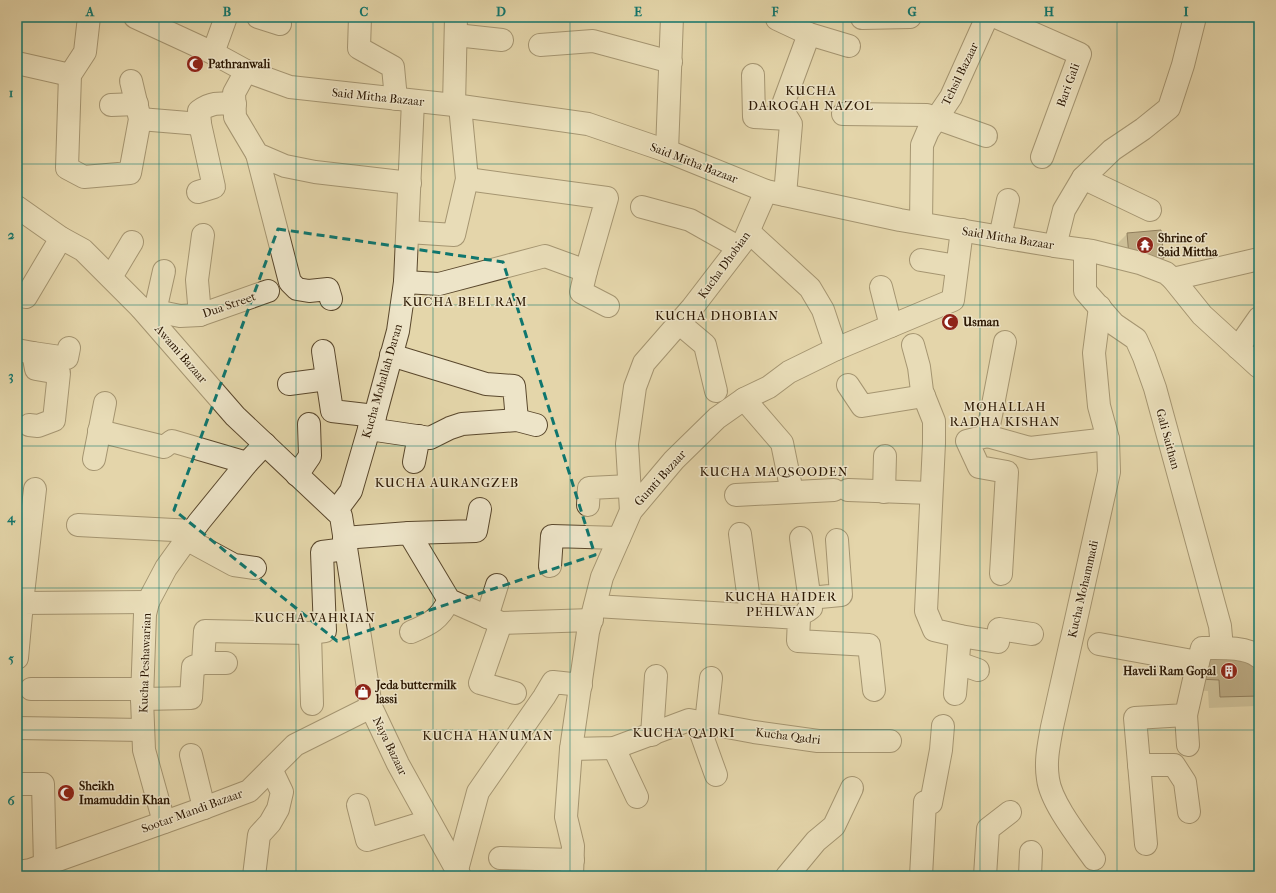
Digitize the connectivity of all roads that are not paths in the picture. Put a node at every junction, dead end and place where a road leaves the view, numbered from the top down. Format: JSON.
{"nodes":[{"id":1,"x":89,"y":17,"type":"edge"},
{"id":2,"x":134,"y":17,"type":"edge"},
{"id":3,"x":226,"y":17,"type":"edge"},
{"id":4,"x":258,"y":17,"type":"edge"},
{"id":5,"x":360,"y":17,"type":"edge"},
{"id":6,"x":672,"y":17,"type":"edge"},
{"id":7,"x":910,"y":17,"type":"edge"},
{"id":8,"x":987,"y":17,"type":"edge"},
{"id":9,"x":996,"y":17,"type":"edge"},
{"id":10,"x":1195,"y":17,"type":"edge"},
{"id":11,"x":862,"y":18,"type":"dead end"},
{"id":12,"x":777,"y":19,"type":"dead end"},
{"id":13,"x":280,"y":24,"type":"dead end"},
{"id":14,"x":456,"y":26,"type":"edge"},
{"id":15,"x":809,"y":34,"type":"junction"},
{"id":16,"x":502,"y":40,"type":"dead end"},
{"id":17,"x":540,"y":45,"type":"dead end"},
{"id":18,"x":849,"y":46,"type":"dead end"},
{"id":19,"x":213,"y":52,"type":"junction"},
{"id":20,"x":671,"y":62,"type":"junction"},
{"id":21,"x":17,"y":63,"type":"edge"},
{"id":22,"x":246,"y":71,"type":"junction"},
{"id":23,"x":70,"y":75,"type":"junction"},
{"id":24,"x":753,"y":75,"type":"dead end"},
{"id":25,"x":131,"y":81,"type":"dead end"},
{"id":26,"x":404,"y":100,"type":"junction"},
{"id":27,"x":235,"y":104,"type":"junction"},
{"id":28,"x":110,"y":105,"type":"dead end"},
{"id":29,"x":457,"y":106,"type":"junction"},
{"id":30,"x":138,"y":112,"type":"junction"},
{"id":31,"x":843,"y":114,"type":"dead end"},
{"id":32,"x":788,"y":119,"type":"junction"},
{"id":33,"x":937,"y":119,"type":"junction"},
{"id":34,"x":200,"y":124,"type":"junction"},
{"id":35,"x":986,"y":136,"type":"dead end"},
{"id":36,"x":667,"y":152,"type":"junction"},
{"id":37,"x":257,"y":154,"type":"junction"},
{"id":38,"x":1042,"y":157,"type":"dead end"},
{"id":39,"x":1083,"y":178,"type":"junction"},
{"id":40,"x":467,"y":179,"type":"junction"},
{"id":41,"x":410,"y":183,"type":"junction"},
{"id":42,"x":198,"y":192,"type":"dead end"},
{"id":43,"x":775,"y":193,"type":"junction"},
{"id":44,"x":1008,"y":200,"type":"dead end"},
{"id":45,"x":17,"y":207,"type":"edge"},
{"id":46,"x":642,"y":207,"type":"dead end"},
{"id":47,"x":1150,"y":210,"type":"dead end"},
{"id":48,"x":921,"y":223,"type":"junction"},
{"id":49,"x":962,"y":230,"type":"junction"},
{"id":50,"x":408,"y":232,"type":"junction"},
{"id":51,"x":203,"y":235,"type":"dead end"},
{"id":52,"x":1000,"y":237,"type":"junction"},
{"id":53,"x":61,"y":238,"type":"junction"},
{"id":54,"x":743,"y":240,"type":"junction"},
{"id":55,"x":132,"y":242,"type":"dead end"},
{"id":56,"x":1055,"y":246,"type":"junction"},
{"id":57,"x":1084,"y":250,"type":"junction"},
{"id":58,"x":1259,"y":259,"type":"edge"},
{"id":59,"x":921,"y":260,"type":"dead end"},
{"id":60,"x":957,"y":266,"type":"junction"},
{"id":61,"x":164,"y":271,"type":"dead end"},
{"id":62,"x":586,"y":271,"type":"junction"},
{"id":63,"x":111,"y":277,"type":"junction"},
{"id":64,"x":1173,"y":279,"type":"junction"},
{"id":65,"x":406,"y":282,"type":"junction"},
{"id":66,"x":881,"y":287,"type":"dead end"},
{"id":67,"x":268,"y":291,"type":"dead end"},
{"id":68,"x":26,"y":297,"type":"dead end"},
{"id":69,"x":331,"y":300,"type":"dead end"},
{"id":70,"x":608,"y":306,"type":"dead end"},
{"id":71,"x":1100,"y":307,"type":"junction"},
{"id":72,"x":148,"y":310,"type":"junction"},
{"id":73,"x":200,"y":315,"type":"junction"},
{"id":74,"x":1259,"y":318,"type":"edge"},
{"id":75,"x":679,"y":323,"type":"junction"},
{"id":76,"x":892,"y":326,"type":"junction"},
{"id":77,"x":1005,"y":342,"type":"dead end"},
{"id":78,"x":913,"y":345,"type":"dead end"},
{"id":79,"x":69,"y":348,"type":"dead end"},
{"id":80,"x":1238,"y":348,"type":"junction"},
{"id":81,"x":836,"y":349,"type":"junction"},
{"id":82,"x":324,"y":350,"type":"dead end"},
{"id":83,"x":25,"y":352,"type":"edge"},
{"id":84,"x":391,"y":355,"type":"junction"},
{"id":85,"x":1259,"y":367,"type":"edge"},
{"id":86,"x":327,"y":378,"type":"junction"},
{"id":87,"x":289,"y":384,"type":"dead end"},
{"id":88,"x":848,"y":385,"type":"dead end"},
{"id":89,"x":716,"y":391,"type":"dead end"},
{"id":90,"x":924,"y":396,"type":"junction"},
{"id":91,"x":744,"y":399,"type":"junction"},
{"id":92,"x":105,"y":404,"type":"dead end"},
{"id":93,"x":372,"y":422,"type":"junction"},
{"id":94,"x":309,"y":424,"type":"dead end"},
{"id":95,"x":29,"y":425,"type":"dead end"},
{"id":96,"x":99,"y":431,"type":"junction"},
{"id":97,"x":419,"y":436,"type":"junction"},
{"id":98,"x":988,"y":436,"type":"junction"},
{"id":99,"x":1108,"y":439,"type":"junction"},
{"id":100,"x":967,"y":441,"type":"junction"},
{"id":101,"x":934,"y":443,"type":"junction"},
{"id":102,"x":265,"y":444,"type":"junction"},
{"id":103,"x":885,"y":456,"type":"dead end"},
{"id":104,"x":94,"y":459,"type":"dead end"},
{"id":105,"x":414,"y":462,"type":"dead end"},
{"id":106,"x":247,"y":463,"type":"junction"},
{"id":107,"x":297,"y":475,"type":"junction"},
{"id":108,"x":630,"y":486,"type":"junction"},
{"id":109,"x":36,"y":489,"type":"dead end"},
{"id":110,"x":792,"y":492,"type":"junction"},
{"id":111,"x":884,"y":492,"type":"junction"},
{"id":112,"x":931,"y":493,"type":"junction"},
{"id":113,"x":736,"y":495,"type":"dead end"},
{"id":114,"x":588,"y":505,"type":"dead end"},
{"id":115,"x":480,"y":510,"type":"dead end"},
{"id":116,"x":336,"y":511,"type":"junction"},
{"id":117,"x":631,"y":511,"type":"junction"},
{"id":118,"x":78,"y":525,"type":"dead end"},
{"id":119,"x":409,"y":533,"type":"junction"},
{"id":120,"x":740,"y":534,"type":"dead end"},
{"id":121,"x":191,"y":536,"type":"junction"},
{"id":122,"x":619,"y":538,"type":"junction"},
{"id":123,"x":801,"y":538,"type":"dead end"},
{"id":124,"x":837,"y":540,"type":"dead end"},
{"id":125,"x":345,"y":543,"type":"junction"},
{"id":126,"x":550,"y":566,"type":"dead end"},
{"id":127,"x":255,"y":568,"type":"dead end"},
{"id":128,"x":1001,"y":574,"type":"dead end"},
{"id":129,"x":497,"y":585,"type":"dead end"},
{"id":130,"x":809,"y":598,"type":"junction"},
{"id":131,"x":448,"y":600,"type":"junction"},
{"id":132,"x":148,"y":602,"type":"junction"},
{"id":133,"x":22,"y":603,"type":"junction"},
{"id":134,"x":593,"y":613,"type":"junction"},
{"id":135,"x":751,"y":615,"type":"junction"},
{"id":136,"x":799,"y":618,"type":"junction"},
{"id":137,"x":494,"y":620,"type":"junction"},
{"id":138,"x":411,"y":632,"type":"dead end"},
{"id":139,"x":310,"y":633,"type":"junction"},
{"id":140,"x":1032,"y":634,"type":"dead end"},
{"id":141,"x":960,"y":636,"type":"junction"},
{"id":142,"x":1099,"y":644,"type":"dead end"},
{"id":143,"x":1222,"y":648,"type":"junction"},
{"id":144,"x":1259,"y":657,"type":"edge"},
{"id":145,"x":17,"y":658,"type":"edge"},
{"id":146,"x":1198,"y":662,"type":"junction"},
{"id":147,"x":204,"y":663,"type":"junction"},
{"id":148,"x":226,"y":663,"type":"dead end"},
{"id":149,"x":958,"y":663,"type":"junction"},
{"id":150,"x":978,"y":670,"type":"dead end"},
{"id":151,"x":656,"y":676,"type":"dead end"},
{"id":152,"x":711,"y":678,"type":"dead end"},
{"id":153,"x":581,"y":685,"type":"junction"},
{"id":154,"x":31,"y":689,"type":"dead end"},
{"id":155,"x":874,"y":690,"type":"dead end"},
{"id":156,"x":515,"y":693,"type":"dead end"},
{"id":157,"x":142,"y":694,"type":"junction"},
{"id":158,"x":954,"y":694,"type":"dead end"},
{"id":159,"x":312,"y":704,"type":"dead end"},
{"id":160,"x":371,"y":707,"type":"junction"},
{"id":161,"x":1186,"y":715,"type":"junction"},
{"id":162,"x":701,"y":723,"type":"junction"},
{"id":163,"x":943,"y":726,"type":"dead end"},
{"id":164,"x":17,"y":728,"type":"edge"},
{"id":165,"x":143,"y":730,"type":"junction"},
{"id":166,"x":652,"y":735,"type":"junction"},
{"id":167,"x":890,"y":741,"type":"dead end"},
{"id":168,"x":1188,"y":745,"type":"dead end"},
{"id":169,"x":614,"y":748,"type":"junction"},
{"id":170,"x":571,"y":749,"type":"junction"},
{"id":171,"x":191,"y":755,"type":"dead end"},
{"id":172,"x":1139,"y":765,"type":"junction"},
{"id":173,"x":271,"y":769,"type":"junction"},
{"id":174,"x":716,"y":775,"type":"dead end"},
{"id":175,"x":17,"y":784,"type":"edge"},
{"id":176,"x":852,"y":788,"type":"dead end"},
{"id":177,"x":637,"y":797,"type":"dead end"},
{"id":178,"x":358,"y":805,"type":"dead end"},
{"id":179,"x":204,"y":808,"type":"junction"},
{"id":180,"x":1010,"y":812,"type":"dead end"},
{"id":181,"x":1189,"y":812,"type":"dead end"},
{"id":182,"x":429,"y":821,"type":"junction"},
{"id":183,"x":164,"y":822,"type":"junction"},
{"id":184,"x":1146,"y":844,"type":"dead end"},
{"id":185,"x":1031,"y":852,"type":"dead end"},
{"id":186,"x":500,"y":858,"type":"dead end"},
{"id":187,"x":1094,"y":859,"type":"dead end"},
{"id":188,"x":572,"y":868,"type":"edge"},
{"id":189,"x":31,"y":871,"type":"edge"},
{"id":190,"x":458,"y":873,"type":"edge"},
{"id":191,"x":254,"y":876,"type":"edge"},
{"id":192,"x":787,"y":876,"type":"edge"},
{"id":193,"x":921,"y":876,"type":"edge"},
{"id":194,"x":985,"y":876,"type":"edge"},
{"id":195,"x":1030,"y":876,"type":"edge"}],
"edges":[{"from":1,"to":23,"type":"street"},
{"from":2,"to":19,"type":"street","name":"Said Mitha Bazaar"},
{"from":3,"to":19,"type":"street"},
{"from":4,"to":13,"type":"street"},
{"from":5,"to":26,"type":"street","name":"Kucha Mohallah Daran"},
{"from":6,"to":20,"type":"street"},
{"from":7,"to":11,"type":"street"},
{"from":8,"to":33,"type":"street","name":"Tehsil Bazaar"},
{"from":9,"to":38,"type":"street","name":"Bari Gali"},
{"from":10,"to":39,"type":"street"},
{"from":12,"to":15,"type":"street"},
{"from":14,"to":16,"type":"street"},
{"from":14,"to":29,"type":"street"},
{"from":15,"to":18,"type":"street"},
{"from":15,"to":32,"type":"street"},
{"from":17,"to":20,"type":"street"},
{"from":19,"to":22,"type":"street","name":"Said Mitha Bazaar"},
{"from":20,"to":36,"type":"street"},
{"from":21,"to":23,"type":"street"},
{"from":22,"to":26,"type":"street","name":"Said Mitha Bazaar"},
{"from":22,"to":27,"type":"street"},
{"from":23,"to":30,"type":"street"},
{"from":24,"to":32,"type":"street"},
{"from":25,"to":30,"type":"street"},
{"from":26,"to":29,"type":"street","name":"Said Mitha Bazaar"},
{"from":26,"to":41,"type":"street","name":"Kucha Mohallah Daran"},
{"from":27,"to":34,"type":"street"},
{"from":27,"to":37,"type":"street"},
{"from":28,"to":30,"type":"street"},
{"from":29,"to":36,"type":"street","name":"Said Mitha Bazaar"},
{"from":29,"to":40,"type":"street"},
{"from":30,"to":34,"type":"street"},
{"from":31,"to":33,"type":"street"},
{"from":32,"to":43,"type":"street"},
{"from":33,"to":35,"type":"street"},
{"from":33,"to":48,"type":"street","name":"Tehsil Bazaar"},
{"from":34,"to":42,"type":"street"},
{"from":36,"to":43,"type":"street","name":"Said Mitha Bazaar"},
{"from":37,"to":41,"type":"street"},
{"from":37,"to":69,"type":"street"},
{"from":39,"to":47,"type":"street"},
{"from":39,"to":56,"type":"street"},
{"from":40,"to":50,"type":"street"},
{"from":40,"to":62,"type":"street"},
{"from":41,"to":50,"type":"street","name":"Kucha Mohallah Daran"},
{"from":43,"to":48,"type":"street","name":"Said Mitha Bazaar"},
{"from":43,"to":54,"type":"street","name":"Kucha Dhobian"},
{"from":44,"to":52,"type":"street"},
{"from":45,"to":53,"type":"street","name":"Awami Bazaar"},
{"from":46,"to":54,"type":"street"},
{"from":48,"to":49,"type":"street","name":"Said Mitha Bazaar"},
{"from":49,"to":52,"type":"street","name":"Said Mitha Bazaar"},
{"from":49,"to":60,"type":"street","name":"Gumti Bazaar"},
{"from":50,"to":65,"type":"street","name":"Kucha Mohallah Daran"},
{"from":51,"to":73,"type":"street"},
{"from":52,"to":56,"type":"street","name":"Said Mitha Bazaar"},
{"from":53,"to":63,"type":"street","name":"Awami Bazaar"},
{"from":53,"to":68,"type":"street"},
{"from":54,"to":75,"type":"street","name":"Kucha Dhobian"},
{"from":54,"to":81,"type":"street"},
{"from":55,"to":63,"type":"street"},
{"from":56,"to":57,"type":"street","name":"Said Mitha Bazaar"},
{"from":57,"to":64,"type":"street","name":"Said Mitha Bazaar"},
{"from":57,"to":71,"type":"street","name":"Gali Saithan"},
{"from":58,"to":64,"type":"street"},
{"from":59,"to":60,"type":"street"},
{"from":60,"to":76,"type":"street","name":"Gumti Bazaar"},
{"from":61,"to":72,"type":"street"},
{"from":62,"to":65,"type":"street"},
{"from":62,"to":70,"type":"street"},
{"from":63,"to":72,"type":"street","name":"Awami Bazaar"},
{"from":64,"to":80,"type":"street"},
{"from":65,"to":84,"type":"street","name":"Kucha Mohallah Daran"},
{"from":66,"to":76,"type":"street"},
{"from":67,"to":73,"type":"street","name":"Dua Street"},
{"from":71,"to":99,"type":"street","name":"Kucha Mohammadi"},
{"from":71,"to":143,"type":"street","name":"Gali Saithan"},
{"from":72,"to":73,"type":"street","name":"Dua Street"},
{"from":72,"to":102,"type":"street","name":"Awami Bazaar"},
{"from":74,"to":80,"type":"street"},
{"from":75,"to":89,"type":"street"},
{"from":75,"to":108,"type":"street","name":"Kucha Dhobian"},
{"from":76,"to":81,"type":"street","name":"Gumti Bazaar"},
{"from":77,"to":98,"type":"street"},
{"from":78,"to":90,"type":"street"},
{"from":79,"to":83,"type":"street"},
{"from":80,"to":85,"type":"street"},
{"from":81,"to":91,"type":"street","name":"Gumti Bazaar"},
{"from":82,"to":86,"type":"street"},
{"from":83,"to":95,"type":"street"},
{"from":84,"to":93,"type":"street","name":"Kucha Mohallah Daran"},
{"from":84,"to":97,"type":"street"},
{"from":86,"to":87,"type":"street"},
{"from":86,"to":93,"type":"street"},
{"from":88,"to":90,"type":"street"},
{"from":90,"to":101,"type":"street"},
{"from":91,"to":110,"type":"street"},
{"from":91,"to":117,"type":"street","name":"Gumti Bazaar"},
{"from":92,"to":96,"type":"street"},
{"from":93,"to":97,"type":"street"},
{"from":93,"to":116,"type":"street","name":"Kucha Mohallah Daran"},
{"from":94,"to":107,"type":"street"},
{"from":96,"to":104,"type":"street"},
{"from":96,"to":106,"type":"street"},
{"from":97,"to":105,"type":"street"},
{"from":98,"to":99,"type":"street"},
{"from":98,"to":100,"type":"street"},
{"from":99,"to":187,"type":"street","name":"Kucha Mohammadi"},
{"from":100,"to":101,"type":"street"},
{"from":100,"to":128,"type":"street"},
{"from":101,"to":112,"type":"street"},
{"from":102,"to":106,"type":"street","name":"Kucha Peshawarian"},
{"from":102,"to":107,"type":"street","name":"Awami Bazaar"},
{"from":103,"to":111,"type":"street"},
{"from":106,"to":121,"type":"street","name":"Kucha Peshawarian"},
{"from":107,"to":116,"type":"street","name":"Awami Bazaar"},
{"from":108,"to":114,"type":"street"},
{"from":108,"to":117,"type":"street","name":"Kucha Dhobian"},
{"from":109,"to":133,"type":"street"},
{"from":110,"to":111,"type":"street"},
{"from":110,"to":113,"type":"street"},
{"from":111,"to":112,"type":"street"},
{"from":112,"to":141,"type":"street"},
{"from":115,"to":119,"type":"street"},
{"from":116,"to":125,"type":"street","name":"Naya Bazaar"},
{"from":117,"to":122,"type":"street","name":"Gumti Bazaar"},
{"from":118,"to":121,"type":"street"},
{"from":119,"to":125,"type":"street"},
{"from":119,"to":131,"type":"street"},
{"from":120,"to":135,"type":"street"},
{"from":121,"to":127,"type":"street"},
{"from":121,"to":132,"type":"street","name":"Kucha Peshawarian"},
{"from":122,"to":126,"type":"street"},
{"from":122,"to":134,"type":"street","name":"Gumti Bazaar"},
{"from":123,"to":130,"type":"street"},
{"from":124,"to":130,"type":"street"},
{"from":125,"to":139,"type":"street"},
{"from":125,"to":160,"type":"street","name":"Naya Bazaar"},
{"from":129,"to":137,"type":"street"},
{"from":130,"to":136,"type":"street"},
{"from":131,"to":137,"type":"street"},
{"from":131,"to":138,"type":"street"},
{"from":132,"to":133,"type":"street"},
{"from":132,"to":157,"type":"street","name":"Kucha Peshawarian"},
{"from":133,"to":145,"type":"street"},
{"from":134,"to":135,"type":"street"},
{"from":134,"to":137,"type":"street"},
{"from":134,"to":153,"type":"street","name":"Gumti Bazaar"},
{"from":135,"to":136,"type":"street"},
{"from":136,"to":155,"type":"street"},
{"from":137,"to":156,"type":"street"},
{"from":139,"to":147,"type":"street"},
{"from":139,"to":159,"type":"street"},
{"from":140,"to":141,"type":"street"},
{"from":141,"to":149,"type":"street"},
{"from":142,"to":146,"type":"street"},
{"from":143,"to":144,"type":"street"},
{"from":143,"to":146,"type":"street"},
{"from":146,"to":161,"type":"street"},
{"from":147,"to":148,"type":"street"},
{"from":147,"to":157,"type":"street"},
{"from":149,"to":150,"type":"street"},
{"from":149,"to":158,"type":"street"},
{"from":151,"to":166,"type":"street"},
{"from":152,"to":162,"type":"street"},
{"from":153,"to":170,"type":"street","name":"Gumti Bazaar"},
{"from":153,"to":190,"type":"street"},
{"from":154,"to":157,"type":"street"},
{"from":157,"to":165,"type":"street","name":"Kucha Peshawarian"},
{"from":160,"to":173,"type":"street","name":"Sootar Mandi Bazaar"},
{"from":160,"to":182,"type":"street","name":"Naya Bazaar"},
{"from":161,"to":168,"type":"street"},
{"from":161,"to":172,"type":"street"},
{"from":162,"to":166,"type":"street","name":"Kucha Qadri"},
{"from":162,"to":167,"type":"street","name":"Kucha Qadri"},
{"from":162,"to":174,"type":"street"},
{"from":163,"to":193,"type":"street"},
{"from":164,"to":165,"type":"street"},
{"from":165,"to":183,"type":"street","name":"Kucha Peshawarian"},
{"from":166,"to":169,"type":"street","name":"Kucha Qadri"},
{"from":169,"to":170,"type":"street","name":"Kucha Qadri"},
{"from":169,"to":177,"type":"street"},
{"from":170,"to":188,"type":"street","name":"Gumti Bazaar"},
{"from":171,"to":179,"type":"street"},
{"from":172,"to":181,"type":"street"},
{"from":172,"to":184,"type":"street"},
{"from":173,"to":179,"type":"street","name":"Sootar Mandi Bazaar"},
{"from":173,"to":191,"type":"street"},
{"from":175,"to":189,"type":"street"},
{"from":176,"to":192,"type":"street"},
{"from":178,"to":182,"type":"street"},
{"from":179,"to":183,"type":"street","name":"Sootar Mandi Bazaar"},
{"from":180,"to":194,"type":"street"},
{"from":182,"to":190,"type":"street","name":"Naya Bazaar"},
{"from":183,"to":189,"type":"street","name":"Sootar Mandi Bazaar"},
{"from":185,"to":195,"type":"street"},
{"from":186,"to":188,"type":"street"}]}
